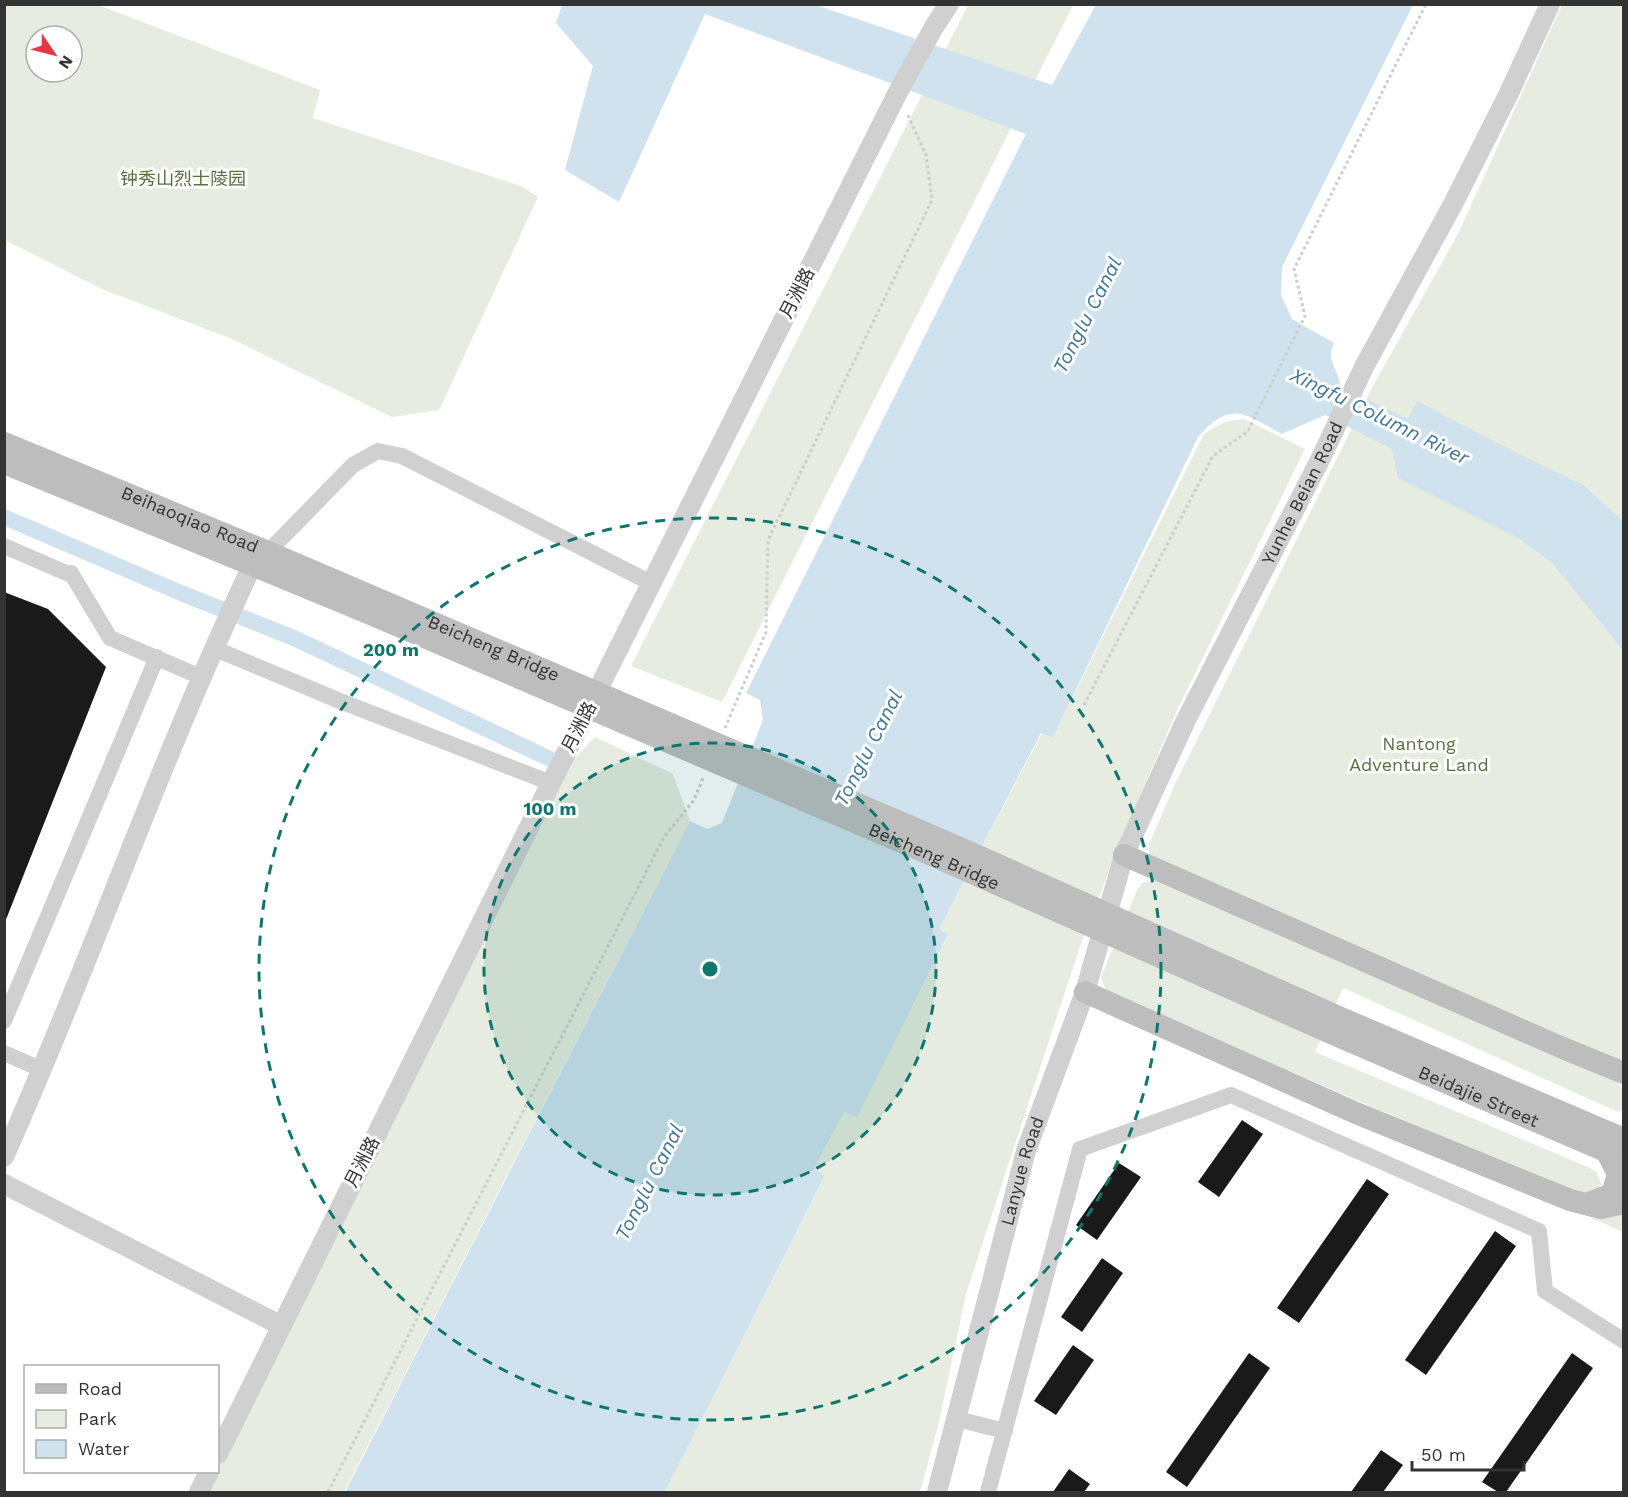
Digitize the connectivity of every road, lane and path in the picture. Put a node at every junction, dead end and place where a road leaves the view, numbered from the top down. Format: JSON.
{"nodes":[{"id":1,"x":949,"y":4,"type":"edge"},
{"id":2,"x":1426,"y":4,"type":"edge"},
{"id":3,"x":1550,"y":4,"type":"edge"},
{"id":4,"x":898,"y":93,"type":"junction"},
{"id":5,"x":4,"y":443,"type":"edge"},
{"id":6,"x":4,"y":463,"type":"edge"},
{"id":7,"x":4,"y":546,"type":"edge"},
{"id":8,"x":260,"y":559,"type":"junction"},
{"id":9,"x":651,"y":584,"type":"junction"},
{"id":10,"x":370,"y":605,"type":"joint"},
{"id":11,"x":213,"y":648,"type":"junction"},
{"id":12,"x":157,"y":657,"type":"junction"},
{"id":13,"x":201,"y":676,"type":"junction"},
{"id":14,"x":1084,"y":705,"type":"dead end"},
{"id":15,"x":721,"y":737,"type":"dead end"},
{"id":16,"x":707,"y":769,"type":"dead end"},
{"id":17,"x":551,"y":783,"type":"junction"},
{"id":18,"x":1124,"y":855,"type":"junction"},
{"id":19,"x":1085,"y":992,"type":"junction"},
{"id":20,"x":4,"y":1021,"type":"edge"},
{"id":21,"x":1337,"y":1026,"type":"joint"},
{"id":22,"x":4,"y":1053,"type":"edge"},
{"id":23,"x":43,"y":1070,"type":"junction"},
{"id":24,"x":1620,"y":1073,"type":"edge"},
{"id":25,"x":1618,"y":1143,"type":"edge"},
{"id":26,"x":4,"y":1157,"type":"edge"},
{"id":27,"x":4,"y":1184,"type":"edge"},
{"id":28,"x":1623,"y":1203,"type":"edge"},
{"id":29,"x":1585,"y":1205,"type":"junction"},
{"id":30,"x":280,"y":1325,"type":"junction"},
{"id":31,"x":1623,"y":1341,"type":"edge"},
{"id":32,"x":957,"y":1419,"type":"junction"},
{"id":33,"x":1005,"y":1431,"type":"junction"},
{"id":34,"x":219,"y":1452,"type":"edge"},
{"id":35,"x":208,"y":1473,"type":"edge"},
{"id":36,"x":198,"y":1492,"type":"edge"},
{"id":37,"x":328,"y":1492,"type":"edge"},
{"id":38,"x":937,"y":1492,"type":"edge"},
{"id":39,"x":988,"y":1492,"type":"edge"}],
"edges":[{"from":1,"to":4,"type":"street","name":"月洲路"},
{"from":2,"to":14,"type":"path"},
{"from":3,"to":18,"type":"street","name":"Yunhe Beian Road"},
{"from":4,"to":9,"type":"street","name":"月洲路"},
{"from":4,"to":15,"type":"path"},
{"from":5,"to":8,"type":"main road","name":"Beihaoqiao Road"},
{"from":6,"to":8,"type":"main road","name":"Beihaoqiao Road"},
{"from":7,"to":12,"type":"street"},
{"from":8,"to":9,"type":"street"},
{"from":8,"to":10,"type":"main road","name":"Beihaoqiao Road"},
{"from":8,"to":11,"type":"street"},
{"from":9,"to":17,"type":"street","name":"月洲路"},
{"from":10,"to":21,"type":"main road","name":"Beicheng Bridge"},
{"from":11,"to":13,"type":"street"},
{"from":11,"to":17,"type":"street"},
{"from":12,"to":13,"type":"street"},
{"from":12,"to":20,"type":"street"},
{"from":13,"to":23,"type":"street"},
{"from":16,"to":37,"type":"path"},
{"from":17,"to":30,"type":"street","name":"月洲路"},
{"from":18,"to":19,"type":"street","name":"Lanyue Road"},
{"from":18,"to":24,"type":"main road"},
{"from":19,"to":29,"type":"main road"},
{"from":19,"to":32,"type":"street","name":"Lanyue Road"},
{"from":21,"to":25,"type":"main road","name":"Beidajie Street"},
{"from":22,"to":23,"type":"street"},
{"from":23,"to":26,"type":"street"},
{"from":25,"to":29,"type":"main road"},
{"from":27,"to":30,"type":"street"},
{"from":28,"to":29,"type":"main road"},
{"from":30,"to":34,"type":"street","name":"月洲路"},
{"from":31,"to":33,"type":"street"},
{"from":32,"to":33,"type":"street"},
{"from":32,"to":38,"type":"street","name":"Lanyue Road"},
{"from":33,"to":39,"type":"street"},
{"from":35,"to":36,"type":"street"}]}
